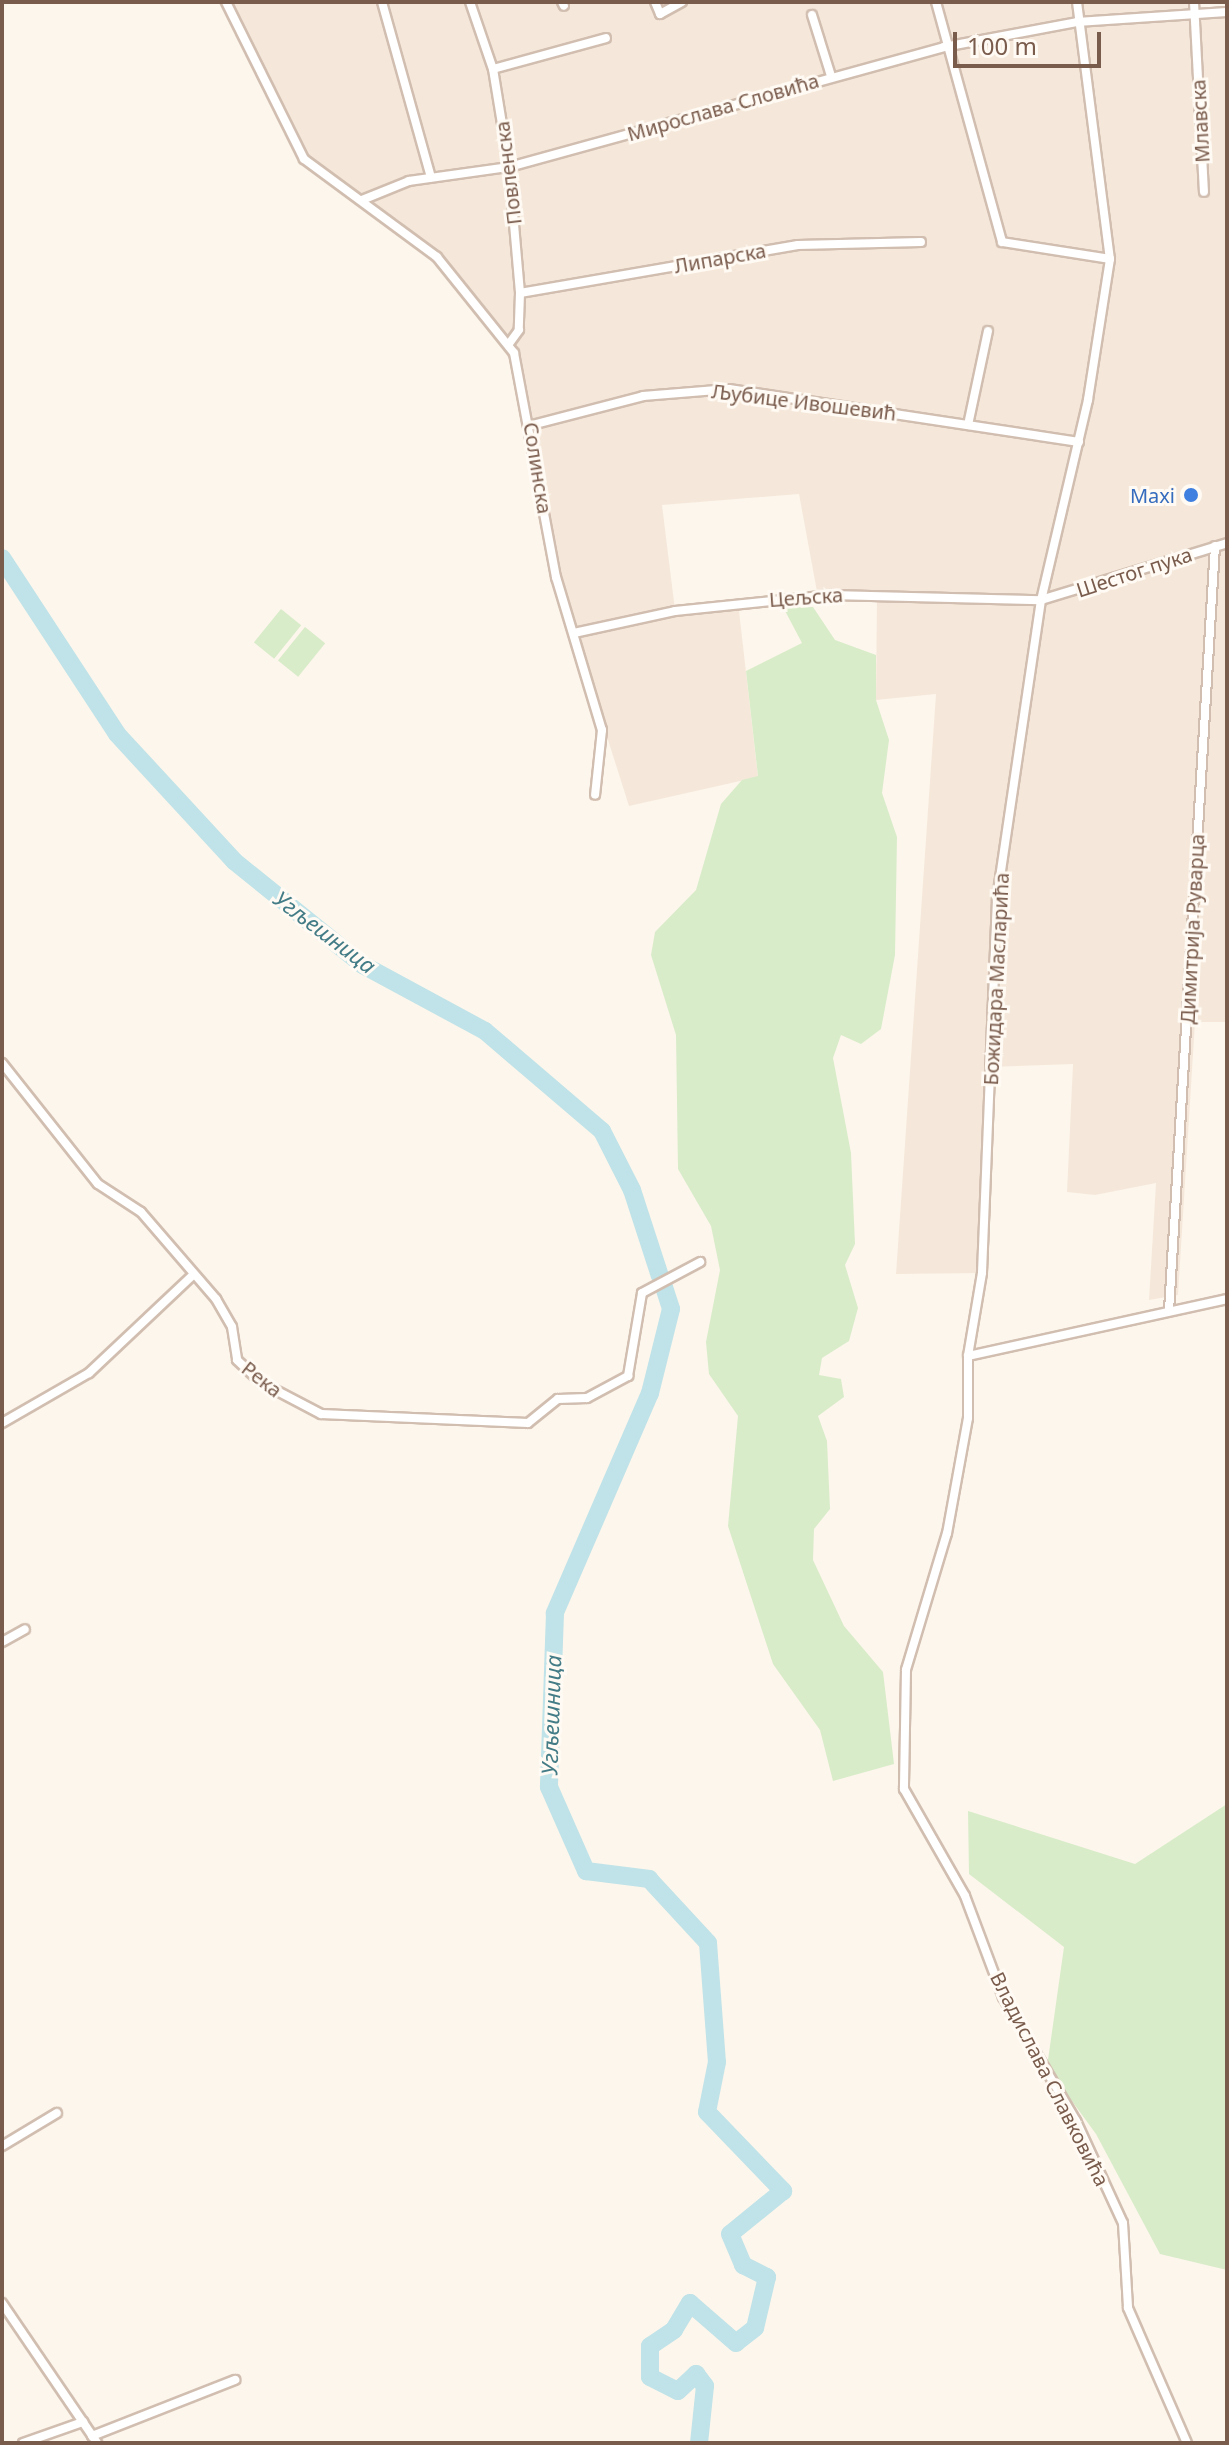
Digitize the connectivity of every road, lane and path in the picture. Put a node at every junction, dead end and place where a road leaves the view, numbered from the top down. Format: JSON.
{"nodes":[{"id":1,"x":226,"y":2,"type":"edge"},
{"id":2,"x":382,"y":2,"type":"edge"},
{"id":3,"x":470,"y":2,"type":"edge"},
{"id":4,"x":655,"y":2,"type":"edge"},
{"id":5,"x":682,"y":2,"type":"edge"},
{"id":6,"x":936,"y":2,"type":"edge"},
{"id":7,"x":1077,"y":2,"type":"edge"},
{"id":8,"x":1194,"y":2,"type":"edge"},
{"id":9,"x":1227,"y":12,"type":"edge"},
{"id":10,"x":1194,"y":13,"type":"junction"},
{"id":11,"x":812,"y":15,"type":"dead end"},
{"id":12,"x":1077,"y":22,"type":"junction"},
{"id":13,"x":606,"y":38,"type":"dead end"},
{"id":14,"x":944,"y":47,"type":"junction"},
{"id":15,"x":493,"y":69,"type":"junction"},
{"id":16,"x":831,"y":76,"type":"junction"},
{"id":17,"x":509,"y":167,"type":"junction"},
{"id":18,"x":431,"y":177,"type":"junction"},
{"id":19,"x":1204,"y":192,"type":"dead end"},
{"id":20,"x":362,"y":200,"type":"junction"},
{"id":21,"x":921,"y":242,"type":"dead end"},
{"id":22,"x":1110,"y":259,"type":"junction"},
{"id":23,"x":520,"y":293,"type":"junction"},
{"id":24,"x":988,"y":331,"type":"dead end"},
{"id":25,"x":509,"y":344,"type":"junction"},
{"id":26,"x":532,"y":425,"type":"junction"},
{"id":27,"x":968,"y":425,"type":"junction"},
{"id":28,"x":1079,"y":442,"type":"junction"},
{"id":29,"x":1227,"y":543,"type":"edge"},
{"id":30,"x":1215,"y":546,"type":"junction"},
{"id":31,"x":1041,"y":600,"type":"junction"},
{"id":32,"x":574,"y":633,"type":"junction"},
{"id":33,"x":595,"y":795,"type":"dead end"},
{"id":34,"x":2,"y":1063,"type":"edge"},
{"id":35,"x":700,"y":1262,"type":"dead end"},
{"id":36,"x":193,"y":1275,"type":"junction"},
{"id":37,"x":1227,"y":1299,"type":"edge"},
{"id":38,"x":1169,"y":1311,"type":"junction"},
{"id":39,"x":968,"y":1356,"type":"junction"},
{"id":40,"x":2,"y":1423,"type":"edge"},
{"id":41,"x":25,"y":1629,"type":"dead end"},
{"id":42,"x":2,"y":1642,"type":"edge"},
{"id":43,"x":965,"y":1896,"type":"joint"},
{"id":44,"x":57,"y":2113,"type":"dead end"},
{"id":45,"x":2,"y":2146,"type":"edge"},
{"id":46,"x":2,"y":2303,"type":"edge"},
{"id":47,"x":235,"y":2380,"type":"dead end"},
{"id":48,"x":83,"y":2422,"type":"junction"},
{"id":49,"x":94,"y":2440,"type":"edge"},
{"id":50,"x":23,"y":2443,"type":"edge"},
{"id":51,"x":1187,"y":2443,"type":"edge"}],
"edges":[{"from":1,"to":20,"type":"street","name":"Солинска"},
{"from":2,"to":18,"type":"street"},
{"from":3,"to":15,"type":"street","name":"Повленска"},
{"from":4,"to":5,"type":"street"},
{"from":6,"to":14,"type":"street"},
{"from":7,"to":12,"type":"street","name":"Божидара Масларића"},
{"from":8,"to":10,"type":"street","name":"Млавска"},
{"from":9,"to":10,"type":"street","name":"Мирослава Словића"},
{"from":10,"to":12,"type":"street","name":"Мирослава Словића"},
{"from":10,"to":19,"type":"street","name":"Млавска"},
{"from":11,"to":16,"type":"street"},
{"from":12,"to":14,"type":"street","name":"Мирослава Словића"},
{"from":12,"to":22,"type":"street","name":"Божидара Масларића"},
{"from":13,"to":15,"type":"street"},
{"from":14,"to":16,"type":"street","name":"Мирослава Словића"},
{"from":14,"to":22,"type":"street"},
{"from":15,"to":17,"type":"street","name":"Повленска"},
{"from":16,"to":17,"type":"street","name":"Мирослава Словића"},
{"from":17,"to":18,"type":"street","name":"Мирослава Словића"},
{"from":17,"to":23,"type":"street","name":"Повленска"},
{"from":18,"to":20,"type":"street"},
{"from":20,"to":25,"type":"street","name":"Солинска"},
{"from":21,"to":23,"type":"street","name":"Липарска"},
{"from":22,"to":28,"type":"street","name":"Божидара Масларића"},
{"from":23,"to":25,"type":"street","name":"Повленска"},
{"from":24,"to":27,"type":"street"},
{"from":25,"to":26,"type":"street","name":"Солинска"},
{"from":26,"to":27,"type":"street","name":"Љубице Ивошевић"},
{"from":26,"to":32,"type":"street","name":"Солинска"},
{"from":27,"to":28,"type":"street","name":"Љубице Ивошевић"},
{"from":28,"to":31,"type":"street","name":"Божидара Масларића"},
{"from":29,"to":30,"type":"street","name":"Шестог пука"},
{"from":30,"to":31,"type":"street","name":"Шестог пука"},
{"from":30,"to":38,"type":"street","name":"Димитрија Руварца"},
{"from":31,"to":32,"type":"street","name":"Цељска"},
{"from":31,"to":39,"type":"street","name":"Божидара Масларића"},
{"from":32,"to":33,"type":"street","name":"Солинска"},
{"from":34,"to":36,"type":"street","name":"Река"},
{"from":35,"to":36,"type":"street","name":"Река"},
{"from":36,"to":40,"type":"street"},
{"from":37,"to":38,"type":"street"},
{"from":38,"to":39,"type":"street"},
{"from":39,"to":43,"type":"street","name":"Божидара Масларића"},
{"from":41,"to":42,"type":"street"},
{"from":43,"to":51,"type":"street","name":"Владислава Славковића"},
{"from":44,"to":45,"type":"street"},
{"from":46,"to":48,"type":"street"},
{"from":47,"to":49,"type":"street"},
{"from":48,"to":49,"type":"street"},
{"from":48,"to":50,"type":"street"}]}
